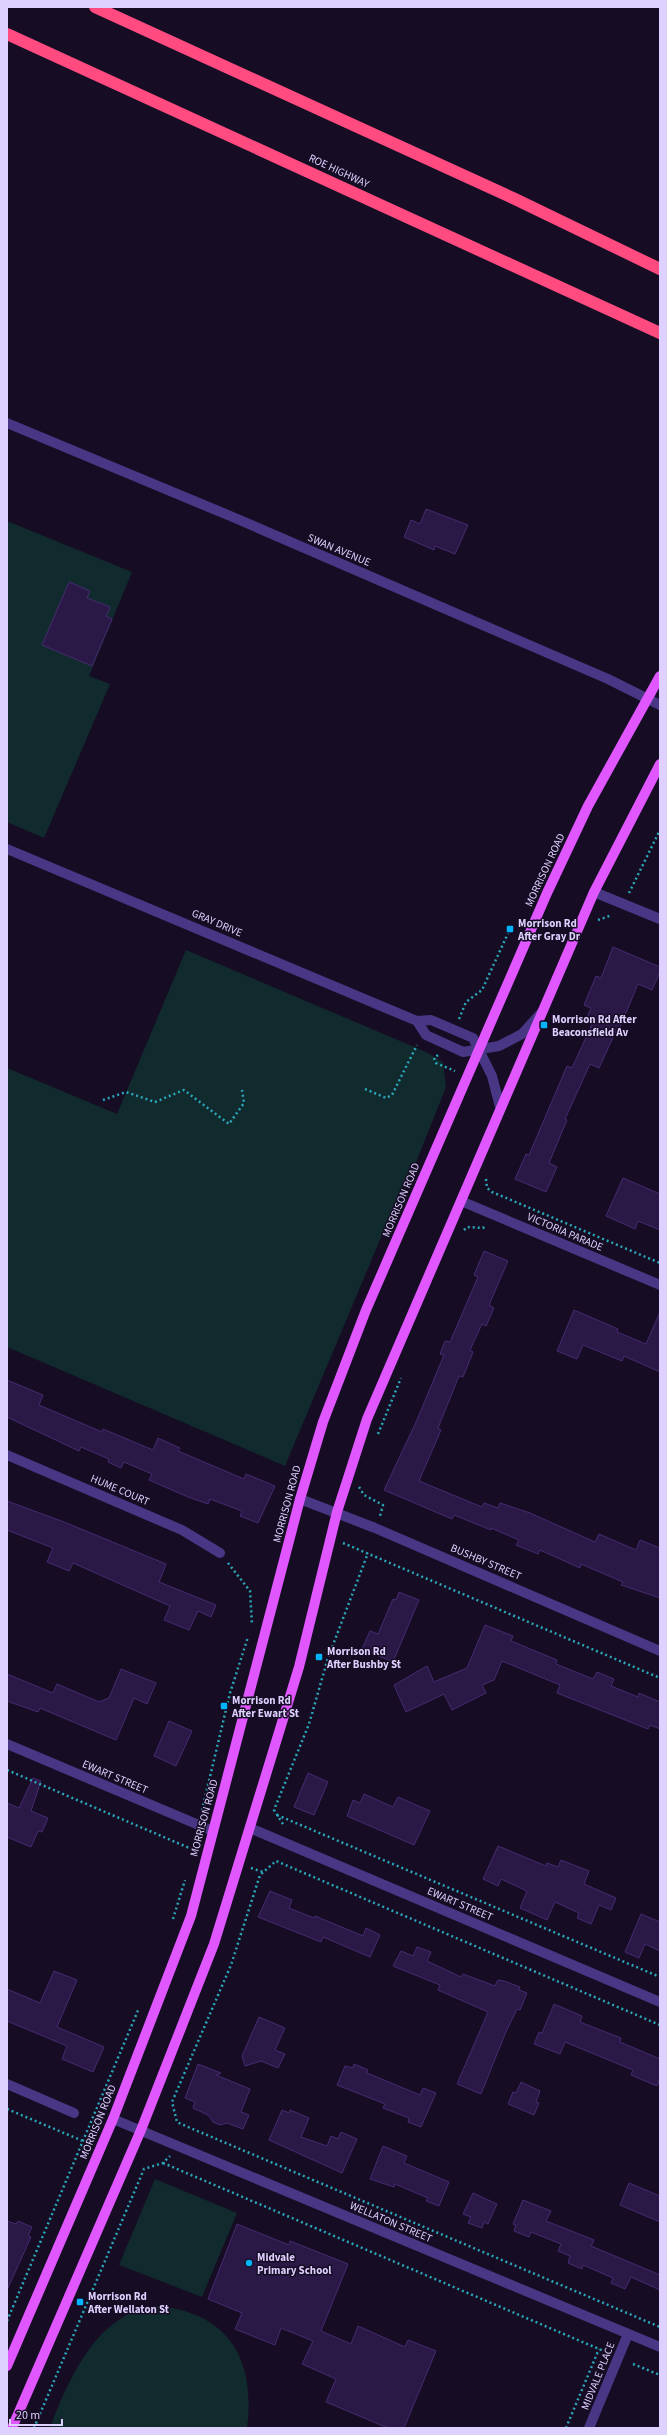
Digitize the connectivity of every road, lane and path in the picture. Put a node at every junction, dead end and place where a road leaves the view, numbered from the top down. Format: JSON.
{"nodes":[{"id":1,"x":95,"y":7,"type":"edge"},
{"id":2,"x":7,"y":34,"type":"edge"},
{"id":3,"x":660,"y":269,"type":"edge"},
{"id":4,"x":660,"y":333,"type":"edge"},
{"id":5,"x":7,"y":423,"type":"edge"},
{"id":6,"x":660,"y":676,"type":"edge"},
{"id":7,"x":647,"y":698,"type":"junction"},
{"id":8,"x":660,"y":705,"type":"edge"},
{"id":9,"x":660,"y":764,"type":"edge"},
{"id":10,"x":660,"y":830,"type":"edge"},
{"id":11,"x":7,"y":849,"type":"edge"},
{"id":12,"x":594,"y":892,"type":"junction"},
{"id":13,"x":623,"y":904,"type":"junction"},
{"id":14,"x":615,"y":915,"type":"dead end"},
{"id":15,"x":660,"y":919,"type":"edge"},
{"id":16,"x":595,"y":923,"type":"dead end"},
{"id":17,"x":542,"y":1011,"type":"junction"},
{"id":18,"x":417,"y":1021,"type":"junction"},
{"id":19,"x":417,"y":1045,"type":"dead end"},
{"id":20,"x":478,"y":1049,"type":"junction"},
{"id":21,"x":365,"y":1089,"type":"dead end"},
{"id":22,"x":242,"y":1090,"type":"dead end"},
{"id":23,"x":103,"y":1100,"type":"dead end"},
{"id":24,"x":500,"y":1107,"type":"junction"},
{"id":25,"x":487,"y":1175,"type":"dead end"},
{"id":26,"x":461,"y":1201,"type":"junction"},
{"id":27,"x":492,"y":1214,"type":"junction"},
{"id":28,"x":463,"y":1230,"type":"dead end"},
{"id":29,"x":660,"y":1263,"type":"edge"},
{"id":30,"x":660,"y":1285,"type":"edge"},
{"id":31,"x":402,"y":1377,"type":"dead end"},
{"id":32,"x":377,"y":1436,"type":"dead end"},
{"id":33,"x":7,"y":1454,"type":"edge"},
{"id":34,"x":359,"y":1480,"type":"dead end"},
{"id":35,"x":300,"y":1499,"type":"junction"},
{"id":36,"x":337,"y":1512,"type":"junction"},
{"id":37,"x":375,"y":1528,"type":"junction"},
{"id":38,"x":331,"y":1539,"type":"junction"},
{"id":39,"x":220,"y":1553,"type":"joint"},
{"id":40,"x":368,"y":1553,"type":"junction"},
{"id":41,"x":252,"y":1626,"type":"dead end"},
{"id":42,"x":250,"y":1632,"type":"dead end"},
{"id":43,"x":660,"y":1651,"type":"edge"},
{"id":44,"x":660,"y":1678,"type":"edge"},
{"id":45,"x":7,"y":1744,"type":"edge"},
{"id":46,"x":7,"y":1770,"type":"edge"},
{"id":47,"x":202,"y":1810,"type":"dead end"},
{"id":48,"x":277,"y":1815,"type":"junction"},
{"id":49,"x":283,"y":1824,"type":"dead end"},
{"id":50,"x":250,"y":1828,"type":"junction"},
{"id":51,"x":213,"y":1831,"type":"junction"},
{"id":52,"x":192,"y":1856,"type":"dead end"},
{"id":53,"x":186,"y":1874,"type":"dead end"},
{"id":54,"x":172,"y":1924,"type":"dead end"},
{"id":55,"x":660,"y":1977,"type":"edge"},
{"id":56,"x":660,"y":2002,"type":"edge"},
{"id":57,"x":140,"y":2006,"type":"dead end"},
{"id":58,"x":660,"y":2025,"type":"edge"},
{"id":59,"x":7,"y":2084,"type":"edge"},
{"id":60,"x":7,"y":2109,"type":"edge"},
{"id":61,"x":74,"y":2113,"type":"dead end"},
{"id":62,"x":113,"y":2119,"type":"junction"},
{"id":63,"x":181,"y":2124,"type":"junction"},
{"id":64,"x":141,"y":2130,"type":"junction"},
{"id":65,"x":179,"y":2132,"type":"dead end"},
{"id":66,"x":83,"y":2141,"type":"junction"},
{"id":67,"x":170,"y":2155,"type":"dead end"},
{"id":68,"x":163,"y":2164,"type":"junction"},
{"id":69,"x":7,"y":2321,"type":"edge"},
{"id":70,"x":660,"y":2327,"type":"edge"},
{"id":71,"x":628,"y":2334,"type":"junction"},
{"id":72,"x":660,"y":2347,"type":"edge"},
{"id":73,"x":599,"y":2349,"type":"junction"},
{"id":74,"x":606,"y":2352,"type":"dead end"},
{"id":75,"x":633,"y":2364,"type":"dead end"},
{"id":76,"x":7,"y":2366,"type":"edge"},
{"id":77,"x":660,"y":2375,"type":"edge"},
{"id":78,"x":11,"y":2424,"type":"edge"},
{"id":79,"x":34,"y":2428,"type":"edge"},
{"id":80,"x":566,"y":2428,"type":"edge"},
{"id":81,"x":589,"y":2428,"type":"edge"}],
"edges":[{"from":1,"to":3,"type":"highway"},
{"from":2,"to":4,"type":"highway","name":"ROE HIGHWAY"},
{"from":5,"to":7,"type":"street","name":"SWAN AVENUE"},
{"from":6,"to":7,"type":"main road","name":"MORRISON ROAD"},
{"from":7,"to":8,"type":"street","name":"SWAN AVENUE"},
{"from":7,"to":20,"type":"main road","name":"MORRISON ROAD"},
{"from":9,"to":12,"type":"main road"},
{"from":10,"to":13,"type":"path"},
{"from":11,"to":18,"type":"street","name":"GRAY DRIVE"},
{"from":12,"to":13,"type":"street"},
{"from":12,"to":17,"type":"main road"},
{"from":13,"to":15,"type":"street"},
{"from":14,"to":16,"type":"path"},
{"from":17,"to":20,"type":"street","name":"GRAY DRIVE"},
{"from":17,"to":24,"type":"main road"},
{"from":18,"to":20,"type":"street","name":"GRAY DRIVE"},
{"from":18,"to":20,"type":"street","name":"GRAY DRIVE"},
{"from":19,"to":21,"type":"path"},
{"from":20,"to":24,"type":"street","name":"GRAY DRIVE"},
{"from":20,"to":35,"type":"main road","name":"MORRISON ROAD"},
{"from":22,"to":23,"type":"path"},
{"from":24,"to":26,"type":"main road"},
{"from":25,"to":29,"type":"path"},
{"from":26,"to":27,"type":"street","name":"VICTORIA PARADE"},
{"from":26,"to":36,"type":"main road"},
{"from":27,"to":28,"type":"path"},
{"from":27,"to":30,"type":"street","name":"VICTORIA PARADE"},
{"from":31,"to":32,"type":"path"},
{"from":33,"to":39,"type":"street","name":"HUME COURT"},
{"from":34,"to":37,"type":"path"},
{"from":35,"to":36,"type":"street","name":"BUSHBY STREET"},
{"from":35,"to":51,"type":"main road","name":"MORRISON ROAD"},
{"from":36,"to":37,"type":"street","name":"BUSHBY STREET"},
{"from":36,"to":38,"type":"main road"},
{"from":37,"to":43,"type":"street","name":"BUSHBY STREET"},
{"from":38,"to":40,"type":"path"},
{"from":38,"to":50,"type":"main road"},
{"from":39,"to":41,"type":"path"},
{"from":40,"to":44,"type":"path"},
{"from":40,"to":48,"type":"path"},
{"from":42,"to":47,"type":"path"},
{"from":45,"to":51,"type":"street","name":"EWART STREET"},
{"from":46,"to":52,"type":"path"},
{"from":48,"to":49,"type":"path"},
{"from":48,"to":55,"type":"path"},
{"from":50,"to":56,"type":"street","name":"EWART STREET"},
{"from":50,"to":64,"type":"main road"},
{"from":51,"to":62,"type":"main road","name":"MORRISON ROAD"},
{"from":53,"to":54,"type":"path"},
{"from":57,"to":66,"type":"path"},
{"from":58,"to":63,"type":"path"},
{"from":59,"to":61,"type":"street"},
{"from":60,"to":66,"type":"path"},
{"from":62,"to":64,"type":"street","name":"WELLATON STREET"},
{"from":62,"to":76,"type":"main road","name":"MORRISON ROAD"},
{"from":63,"to":65,"type":"path"},
{"from":63,"to":70,"type":"path"},
{"from":64,"to":71,"type":"street","name":"WELLATON STREET"},
{"from":64,"to":78,"type":"main road"},
{"from":66,"to":69,"type":"path"},
{"from":67,"to":68,"type":"path"},
{"from":68,"to":73,"type":"path"},
{"from":68,"to":79,"type":"path"},
{"from":71,"to":72,"type":"street","name":"WELLATON STREET"},
{"from":71,"to":81,"type":"street","name":"MIDVALE PLACE"},
{"from":73,"to":74,"type":"path"},
{"from":73,"to":80,"type":"path"},
{"from":75,"to":77,"type":"path"}]}
